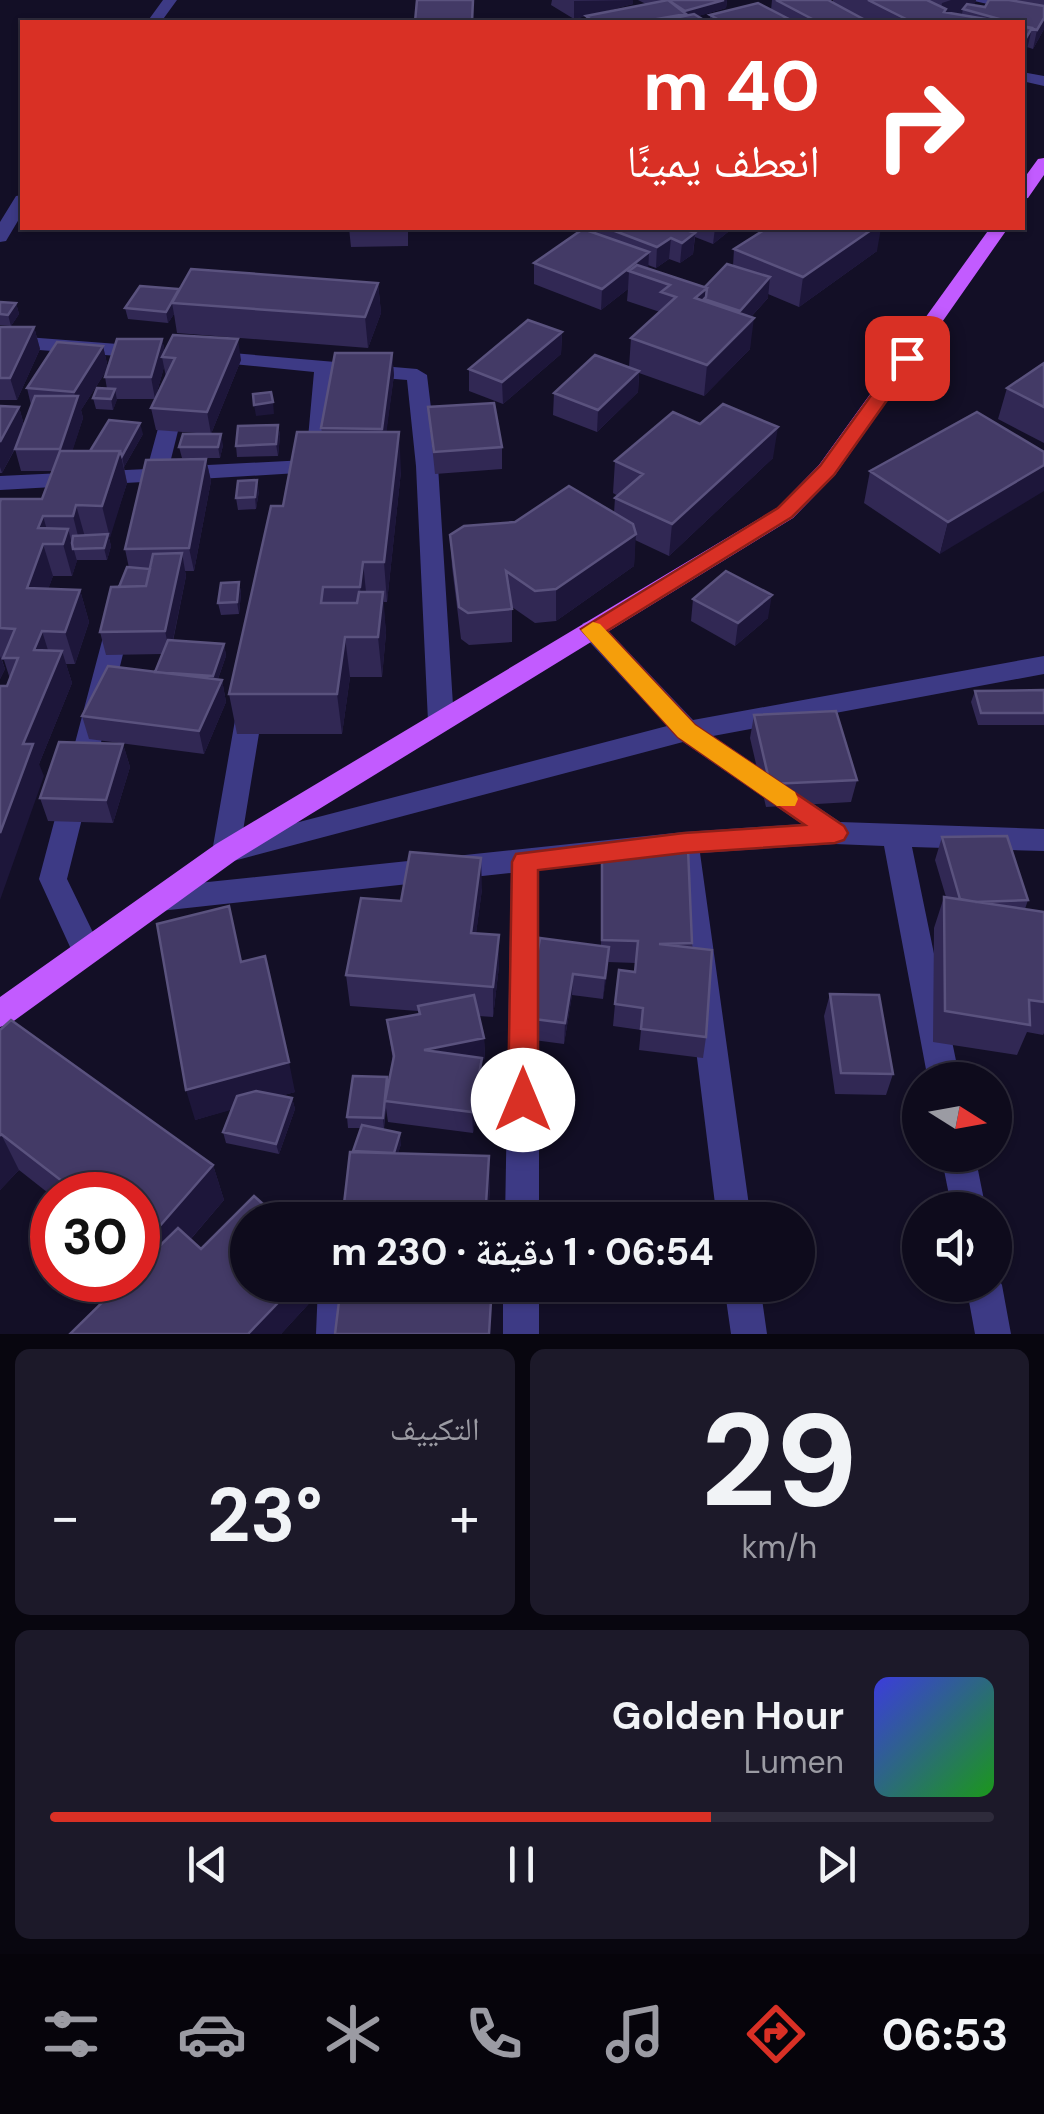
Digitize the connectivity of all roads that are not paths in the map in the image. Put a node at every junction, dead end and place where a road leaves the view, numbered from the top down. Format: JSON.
{"nodes":[{"id":1,"x":977,"y":0,"type":"edge"},
{"id":2,"x":1044,"y":12,"type":"edge"},
{"id":3,"x":1044,"y":164,"type":"edge"},
{"id":4,"x":1025,"y":190,"type":"edge"},
{"id":5,"x":20,"y":203,"type":"edge"},
{"id":6,"x":998,"y":230,"type":"edge"},
{"id":7,"x":0,"y":236,"type":"edge"},
{"id":8,"x":0,"y":341,"type":"edge"},
{"id":9,"x":180,"y":361,"type":"junction"},
{"id":10,"x":325,"y":366,"type":"junction"},
{"id":11,"x":316,"y":466,"type":"junction"},
{"id":12,"x":354,"y":466,"type":"edge"},
{"id":13,"x":156,"y":476,"type":"junction"},
{"id":14,"x":13,"y":483,"type":"edge"},
{"id":15,"x":146,"y":515,"type":"edge"},
{"id":16,"x":126,"y":592,"type":"edge"},
{"id":17,"x":592,"y":629,"type":"junction"},
{"id":18,"x":1044,"y":665,"type":"edge"},
{"id":19,"x":255,"y":679,"type":"edge"},
{"id":20,"x":441,"y":721,"type":"junction"},
{"id":21,"x":687,"y":731,"type":"junction"},
{"id":22,"x":835,"y":833,"type":"junction"},
{"id":23,"x":896,"y":834,"type":"junction"},
{"id":24,"x":1044,"y":840,"type":"edge"},
{"id":25,"x":684,"y":843,"type":"junction"},
{"id":26,"x":226,"y":852,"type":"junction"},
{"id":27,"x":525,"y":862,"type":"junction"},
{"id":28,"x":160,"y":898,"type":"junction"},
{"id":29,"x":87,"y":952,"type":"junction"},
{"id":30,"x":0,"y":1014,"type":"edge"},
{"id":31,"x":940,"y":1062,"type":"edge"},
{"id":32,"x":522,"y":1202,"type":"edge"},
{"id":33,"x":732,"y":1202,"type":"edge"},
{"id":34,"x":335,"y":1302,"type":"edge"},
{"id":35,"x":522,"y":1302,"type":"edge"},
{"id":36,"x":744,"y":1302,"type":"edge"},
{"id":37,"x":987,"y":1302,"type":"edge"},
{"id":38,"x":334,"y":1334,"type":"edge"},
{"id":39,"x":521,"y":1334,"type":"edge"},
{"id":40,"x":749,"y":1334,"type":"edge"},
{"id":41,"x":993,"y":1334,"type":"edge"}],
"edges":[{"from":1,"to":2,"type":"street"},
{"from":3,"to":4,"type":"main road"},
{"from":5,"to":7,"type":"street"},
{"from":6,"to":17,"type":"main road"},
{"from":8,"to":9,"type":"street"},
{"from":9,"to":10,"type":"street"},
{"from":9,"to":13,"type":"street"},
{"from":10,"to":11,"type":"street"},
{"from":10,"to":20,"type":"street"},
{"from":11,"to":12,"type":"street"},
{"from":11,"to":13,"type":"street"},
{"from":13,"to":14,"type":"street"},
{"from":13,"to":15,"type":"street"},
{"from":16,"to":29,"type":"street"},
{"from":17,"to":20,"type":"main road"},
{"from":17,"to":21,"type":"street"},
{"from":18,"to":21,"type":"street"},
{"from":19,"to":26,"type":"street"},
{"from":20,"to":26,"type":"main road"},
{"from":21,"to":22,"type":"street"},
{"from":21,"to":26,"type":"street"},
{"from":22,"to":23,"type":"street"},
{"from":22,"to":25,"type":"street"},
{"from":23,"to":24,"type":"street"},
{"from":23,"to":31,"type":"street"},
{"from":25,"to":27,"type":"street"},
{"from":25,"to":33,"type":"street"},
{"from":26,"to":28,"type":"main road"},
{"from":27,"to":28,"type":"street"},
{"from":27,"to":32,"type":"street"},
{"from":28,"to":29,"type":"main road"},
{"from":29,"to":30,"type":"main road"},
{"from":34,"to":38,"type":"street"},
{"from":35,"to":39,"type":"street"},
{"from":36,"to":40,"type":"street"},
{"from":37,"to":41,"type":"street"}]}
